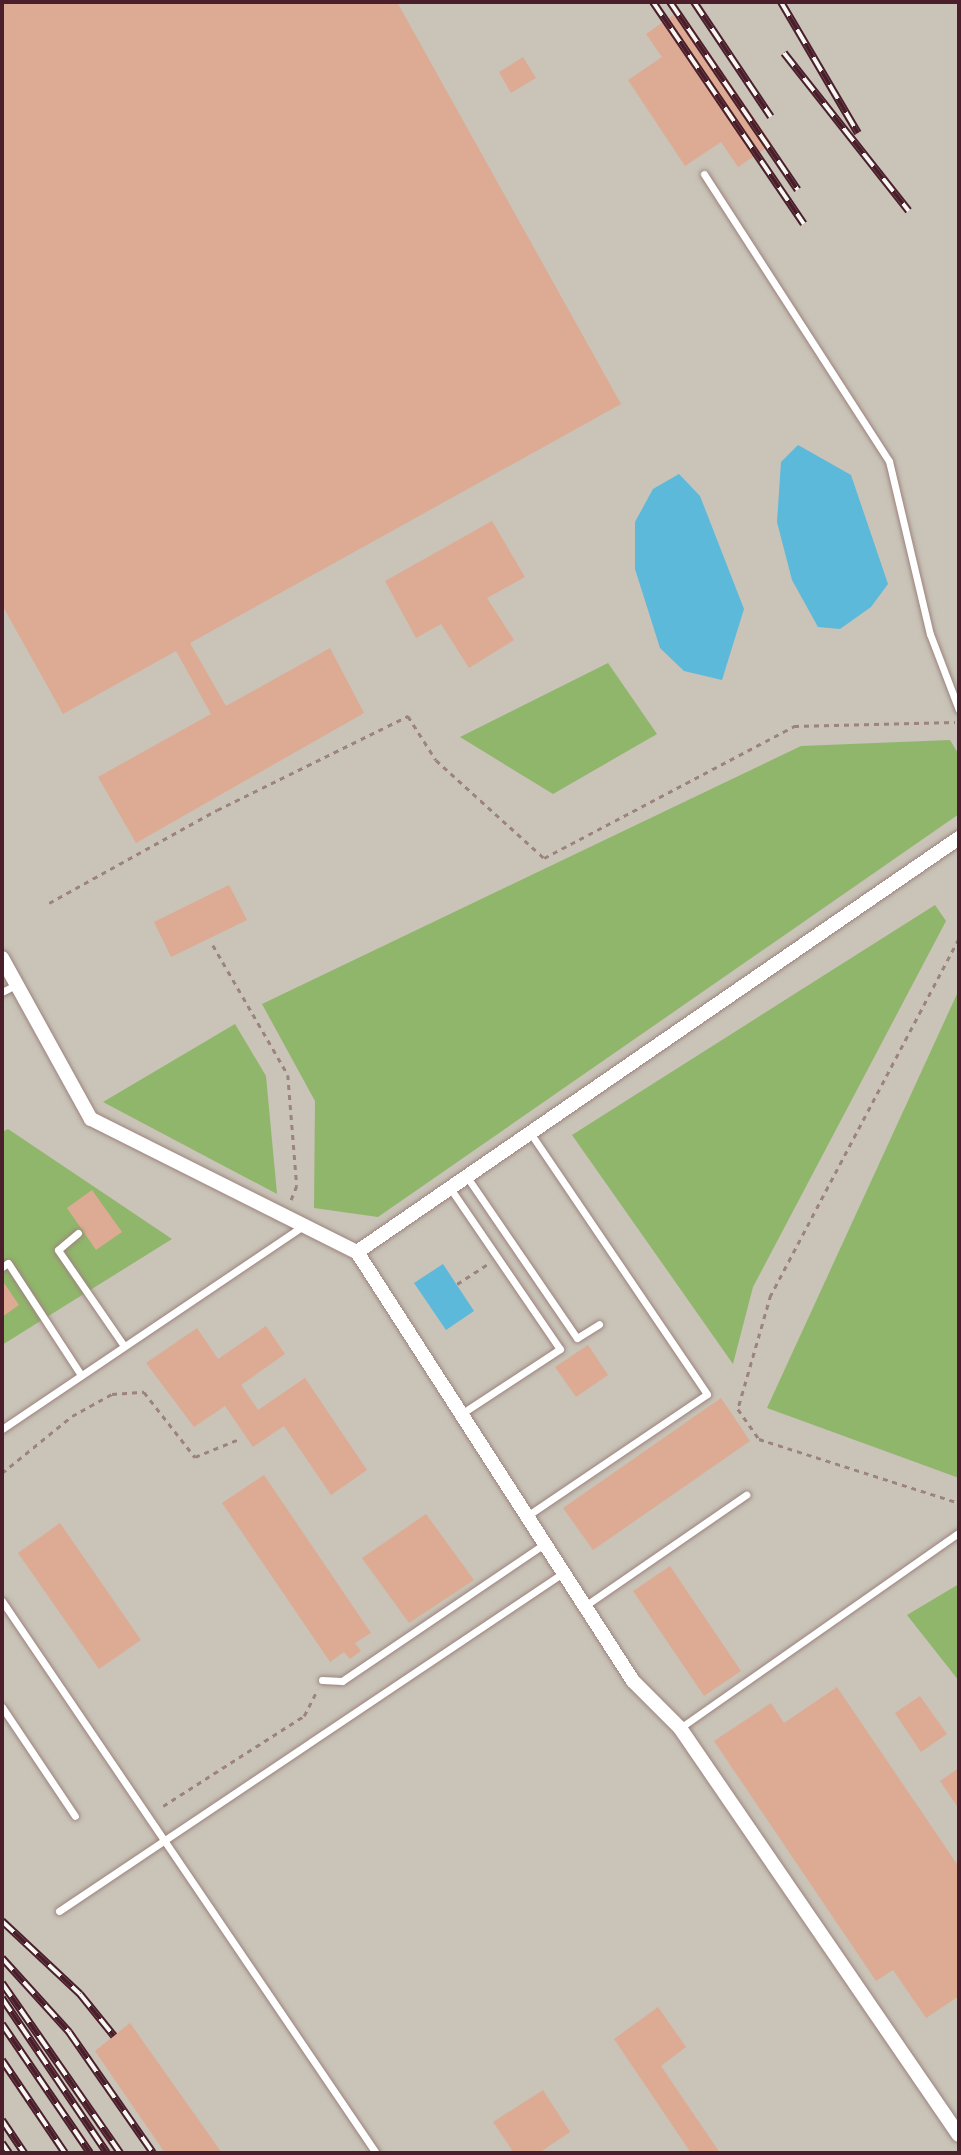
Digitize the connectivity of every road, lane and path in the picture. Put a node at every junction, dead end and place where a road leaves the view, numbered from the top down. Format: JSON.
{"nodes":[{"id":1,"x":704,"y":174,"type":"dead end"},
{"id":2,"x":959,"y":635,"type":"edge"},
{"id":3,"x":959,"y":647,"type":"edge"},
{"id":4,"x":959,"y":710,"type":"edge"},
{"id":5,"x":959,"y":722,"type":"edge"},
{"id":6,"x":959,"y":838,"type":"edge"},
{"id":7,"x":49,"y":903,"type":"dead end"},
{"id":8,"x":959,"y":939,"type":"edge"},
{"id":9,"x":212,"y":945,"type":"dead end"},
{"id":10,"x":2,"y":958,"type":"edge"},
{"id":11,"x":16,"y":985,"type":"junction"},
{"id":12,"x":2,"y":992,"type":"edge"},
{"id":13,"x":530,"y":1133,"type":"junction"},
{"id":14,"x":467,"y":1176,"type":"junction"},
{"id":15,"x":450,"y":1188,"type":"junction"},
{"id":16,"x":284,"y":1215,"type":"junction"},
{"id":17,"x":303,"y":1225,"type":"junction"},
{"id":18,"x":78,"y":1233,"type":"dead end"},
{"id":19,"x":357,"y":1252,"type":"junction"},
{"id":20,"x":498,"y":1257,"type":"junction"},
{"id":21,"x":2,"y":1267,"type":"edge"},
{"id":22,"x":457,"y":1284,"type":"dead end"},
{"id":23,"x":600,"y":1324,"type":"dead end"},
{"id":24,"x":124,"y":1346,"type":"junction"},
{"id":25,"x":81,"y":1375,"type":"junction"},
{"id":26,"x":461,"y":1414,"type":"junction"},
{"id":27,"x":2,"y":1429,"type":"edge"},
{"id":28,"x":239,"y":1439,"type":"dead end"},
{"id":29,"x":2,"y":1473,"type":"edge"},
{"id":30,"x":746,"y":1495,"type":"dead end"},
{"id":31,"x":959,"y":1503,"type":"edge"},
{"id":32,"x":527,"y":1516,"type":"junction"},
{"id":33,"x":959,"y":1533,"type":"edge"},
{"id":34,"x":544,"y":1544,"type":"junction"},
{"id":35,"x":563,"y":1573,"type":"junction"},
{"id":36,"x":2,"y":1601,"type":"edge"},
{"id":37,"x":584,"y":1606,"type":"junction"},
{"id":38,"x":323,"y":1680,"type":"joint"},
{"id":39,"x":2,"y":1707,"type":"edge"},
{"id":40,"x":680,"y":1728,"type":"junction"},
{"id":41,"x":163,"y":1806,"type":"dead end"},
{"id":42,"x":75,"y":1816,"type":"dead end"},
{"id":43,"x":164,"y":1838,"type":"junction"},
{"id":44,"x":59,"y":1911,"type":"dead end"},
{"id":45,"x":959,"y":2135,"type":"edge"},
{"id":46,"x":376,"y":2153,"type":"edge"}],
"edges":[{"from":1,"to":4,"type":"lane"},
{"from":2,"to":3,"type":"path"},
{"from":5,"to":7,"type":"path"},
{"from":6,"to":13,"type":"street"},
{"from":8,"to":31,"type":"path"},
{"from":9,"to":16,"type":"path"},
{"from":10,"to":11,"type":"street"},
{"from":11,"to":12,"type":"lane"},
{"from":11,"to":16,"type":"street"},
{"from":13,"to":14,"type":"street"},
{"from":13,"to":32,"type":"lane"},
{"from":14,"to":15,"type":"street"},
{"from":14,"to":23,"type":"lane"},
{"from":15,"to":19,"type":"street"},
{"from":15,"to":20,"type":"lane"},
{"from":16,"to":17,"type":"street"},
{"from":17,"to":19,"type":"street"},
{"from":17,"to":24,"type":"lane"},
{"from":18,"to":24,"type":"lane"},
{"from":19,"to":26,"type":"street"},
{"from":20,"to":22,"type":"path"},
{"from":20,"to":26,"type":"lane"},
{"from":21,"to":25,"type":"lane"},
{"from":24,"to":25,"type":"lane"},
{"from":25,"to":27,"type":"lane"},
{"from":26,"to":32,"type":"street"},
{"from":28,"to":29,"type":"path"},
{"from":30,"to":37,"type":"lane"},
{"from":32,"to":34,"type":"street"},
{"from":33,"to":40,"type":"lane"},
{"from":34,"to":35,"type":"street"},
{"from":34,"to":38,"type":"lane"},
{"from":35,"to":37,"type":"street"},
{"from":35,"to":43,"type":"lane"},
{"from":36,"to":43,"type":"lane"},
{"from":37,"to":40,"type":"street"},
{"from":38,"to":41,"type":"path"},
{"from":39,"to":42,"type":"lane"},
{"from":40,"to":45,"type":"street"},
{"from":43,"to":44,"type":"lane"},
{"from":43,"to":46,"type":"lane"}]}
